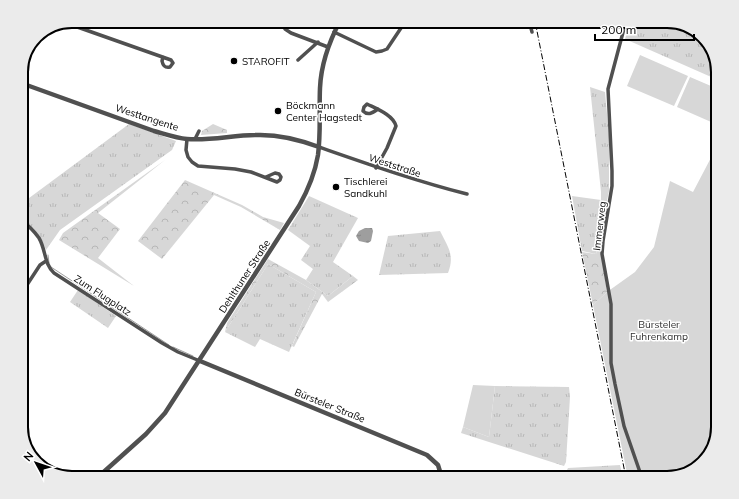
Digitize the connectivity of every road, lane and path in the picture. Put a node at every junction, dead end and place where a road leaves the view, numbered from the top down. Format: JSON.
{"nodes":[{"id":1,"x":80,"y":28,"type":"edge"},
{"id":2,"x":285,"y":28,"type":"edge"},
{"id":3,"x":336,"y":28,"type":"edge"},
{"id":4,"x":401,"y":28,"type":"edge"},
{"id":5,"x":531,"y":28,"type":"edge"},
{"id":6,"x":624,"y":28,"type":"edge"},
{"id":7,"x":334,"y":32,"type":"junction"},
{"id":8,"x":532,"y":32,"type":"dead end"},
{"id":9,"x":318,"y":42,"type":"junction"},
{"id":10,"x":328,"y":46,"type":"junction"},
{"id":11,"x":163,"y":57,"type":"dead end"},
{"id":12,"x":298,"y":60,"type":"dead end"},
{"id":13,"x":28,"y":86,"type":"edge"},
{"id":14,"x":378,"y":109,"type":"dead end"},
{"id":15,"x":200,"y":131,"type":"dead end"},
{"id":16,"x":187,"y":139,"type":"junction"},
{"id":17,"x":195,"y":139,"type":"junction"},
{"id":18,"x":319,"y":147,"type":"junction"},
{"id":19,"x":376,"y":168,"type":"junction"},
{"id":20,"x":266,"y":177,"type":"dead end"},
{"id":21,"x":467,"y":194,"type":"dead end"},
{"id":22,"x":28,"y":225,"type":"edge"},
{"id":23,"x":46,"y":261,"type":"junction"},
{"id":24,"x":28,"y":283,"type":"edge"},
{"id":25,"x":200,"y":361,"type":"junction"},
{"id":26,"x":105,"y":471,"type":"edge"},
{"id":27,"x":441,"y":471,"type":"edge"},
{"id":28,"x":640,"y":471,"type":"edge"}],
"edges":[{"from":1,"to":11,"type":"street"},
{"from":2,"to":9,"type":"street"},
{"from":3,"to":7,"type":"street","name":"Dehlthuner Straße"},
{"from":4,"to":7,"type":"street"},
{"from":5,"to":8,"type":"street"},
{"from":6,"to":28,"type":"street","name":"Immerweg"},
{"from":7,"to":10,"type":"street","name":"Dehlthuner Straße"},
{"from":9,"to":10,"type":"street"},
{"from":9,"to":12,"type":"street"},
{"from":10,"to":18,"type":"street","name":"Dehlthuner Straße"},
{"from":13,"to":16,"type":"street","name":"Westtangente"},
{"from":14,"to":19,"type":"street"},
{"from":15,"to":17,"type":"street"},
{"from":16,"to":17,"type":"street","name":"Westtangente"},
{"from":16,"to":20,"type":"street"},
{"from":17,"to":18,"type":"street","name":"Westtangente"},
{"from":18,"to":19,"type":"street","name":"Weststraße"},
{"from":18,"to":25,"type":"street","name":"Dehlthuner Straße"},
{"from":19,"to":21,"type":"street","name":"Weststraße"},
{"from":22,"to":23,"type":"street","name":"Zum Flugplatz"},
{"from":23,"to":24,"type":"street"},
{"from":23,"to":25,"type":"street","name":"Zum Flugplatz"},
{"from":25,"to":26,"type":"street","name":"Dehlthuner Straße"},
{"from":25,"to":27,"type":"street","name":"Bürsteler Straße"}]}
